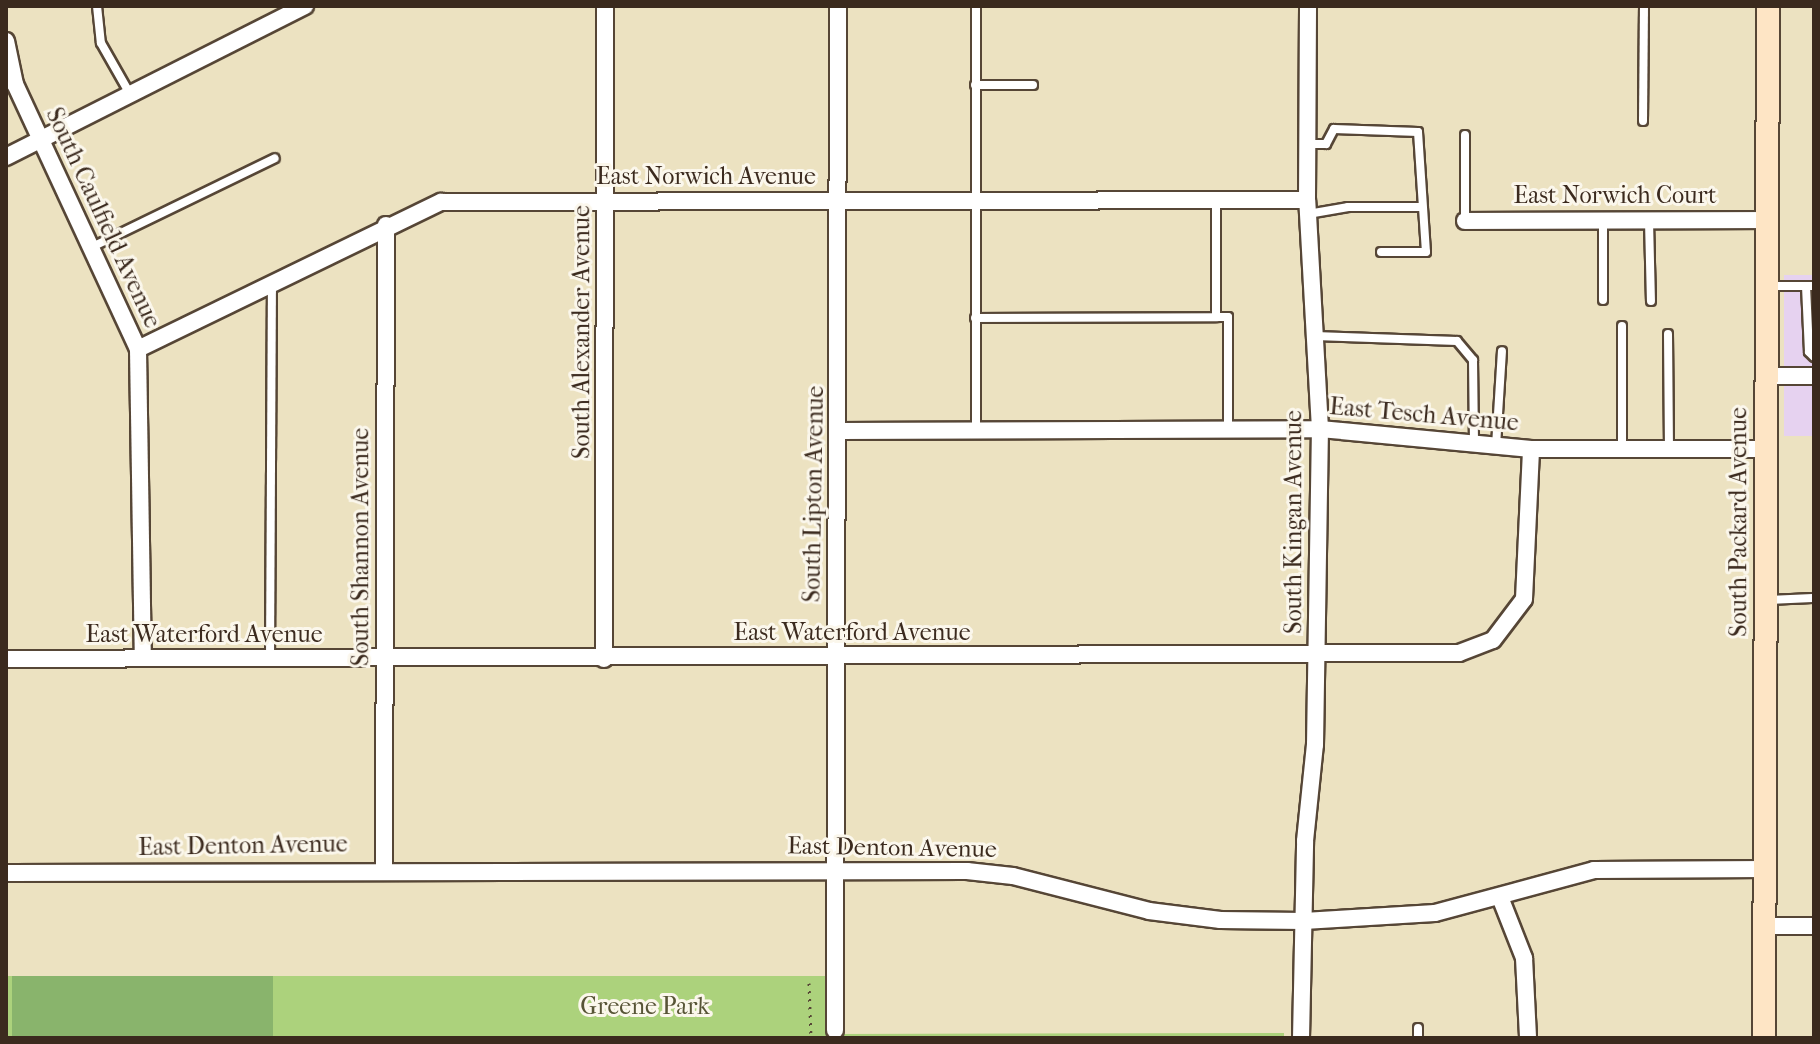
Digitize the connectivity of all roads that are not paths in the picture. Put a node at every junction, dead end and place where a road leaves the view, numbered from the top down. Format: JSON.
{"nodes":[{"id":1,"x":97,"y":6,"type":"edge"},
{"id":2,"x":305,"y":6,"type":"edge"},
{"id":3,"x":605,"y":6,"type":"edge"},
{"id":4,"x":838,"y":6,"type":"edge"},
{"id":5,"x":976,"y":6,"type":"edge"},
{"id":6,"x":1308,"y":6,"type":"edge"},
{"id":7,"x":1644,"y":6,"type":"edge"},
{"id":8,"x":1768,"y":6,"type":"edge"},
{"id":9,"x":6,"y":41,"type":"edge"},
{"id":10,"x":975,"y":85,"type":"junction"},
{"id":11,"x":1033,"y":85,"type":"dead end"},
{"id":12,"x":130,"y":95,"type":"junction"},
{"id":13,"x":1643,"y":121,"type":"dead end"},
{"id":14,"x":1465,"y":135,"type":"dead end"},
{"id":15,"x":40,"y":140,"type":"junction"},
{"id":16,"x":1308,"y":144,"type":"junction"},
{"id":17,"x":6,"y":157,"type":"edge"},
{"id":18,"x":275,"y":158,"type":"dead end"},
{"id":19,"x":838,"y":200,"type":"junction"},
{"id":20,"x":1216,"y":200,"type":"junction"},
{"id":21,"x":606,"y":201,"type":"junction"},
{"id":22,"x":974,"y":202,"type":"junction"},
{"id":23,"x":1308,"y":207,"type":"junction"},
{"id":24,"x":1422,"y":207,"type":"junction"},
{"id":25,"x":1649,"y":220,"type":"junction"},
{"id":26,"x":1766,"y":220,"type":"junction"},
{"id":27,"x":1465,"y":221,"type":"joint"},
{"id":28,"x":1603,"y":221,"type":"junction"},
{"id":29,"x":386,"y":225,"type":"junction"},
{"id":30,"x":92,"y":247,"type":"junction"},
{"id":31,"x":1381,"y":252,"type":"dead end"},
{"id":32,"x":272,"y":282,"type":"junction"},
{"id":33,"x":1766,"y":286,"type":"junction"},
{"id":34,"x":1810,"y":286,"type":"edge"},
{"id":35,"x":1603,"y":300,"type":"dead end"},
{"id":36,"x":1651,"y":301,"type":"dead end"},
{"id":37,"x":1216,"y":317,"type":"junction"},
{"id":38,"x":975,"y":318,"type":"junction"},
{"id":39,"x":1622,"y":326,"type":"dead end"},
{"id":40,"x":1668,"y":334,"type":"dead end"},
{"id":41,"x":1315,"y":336,"type":"junction"},
{"id":42,"x":138,"y":349,"type":"junction"},
{"id":43,"x":1502,"y":351,"type":"dead end"},
{"id":44,"x":1814,"y":357,"type":"edge"},
{"id":45,"x":1766,"y":376,"type":"junction"},
{"id":46,"x":1814,"y":376,"type":"edge"},
{"id":47,"x":1228,"y":429,"type":"junction"},
{"id":48,"x":1320,"y":429,"type":"junction"},
{"id":49,"x":839,"y":431,"type":"junction"},
{"id":50,"x":976,"y":431,"type":"junction"},
{"id":51,"x":1474,"y":444,"type":"junction"},
{"id":52,"x":1496,"y":447,"type":"junction"},
{"id":53,"x":1531,"y":449,"type":"junction"},
{"id":54,"x":1622,"y":449,"type":"junction"},
{"id":55,"x":1669,"y":449,"type":"junction"},
{"id":56,"x":1765,"y":449,"type":"junction"},
{"id":57,"x":1814,"y":598,"type":"edge"},
{"id":58,"x":1765,"y":600,"type":"junction"},
{"id":59,"x":1318,"y":654,"type":"junction"},
{"id":60,"x":836,"y":657,"type":"junction"},
{"id":61,"x":143,"y":658,"type":"junction"},
{"id":62,"x":270,"y":658,"type":"junction"},
{"id":63,"x":6,"y":659,"type":"edge"},
{"id":64,"x":385,"y":659,"type":"junction"},
{"id":65,"x":604,"y":659,"type":"junction"},
{"id":66,"x":384,"y":868,"type":"junction"},
{"id":67,"x":1765,"y":869,"type":"junction"},
{"id":68,"x":835,"y":870,"type":"junction"},
{"id":69,"x":6,"y":873,"type":"edge"},
{"id":70,"x":1500,"y":897,"type":"junction"},
{"id":71,"x":1304,"y":921,"type":"junction"},
{"id":72,"x":1765,"y":926,"type":"junction"},
{"id":73,"x":1814,"y":926,"type":"edge"},
{"id":74,"x":1418,"y":1028,"type":"dead end"},
{"id":75,"x":835,"y":1030,"type":"dead end"},
{"id":76,"x":1301,"y":1038,"type":"edge"},
{"id":77,"x":1418,"y":1038,"type":"edge"},
{"id":78,"x":1528,"y":1038,"type":"edge"},
{"id":79,"x":1764,"y":1038,"type":"edge"}],
"edges":[{"from":1,"to":12,"type":"lane"},
{"from":2,"to":12,"type":"street"},
{"from":3,"to":21,"type":"street","name":"South Alexander Avenue"},
{"from":4,"to":19,"type":"street","name":"South Lipton Avenue"},
{"from":5,"to":10,"type":"lane"},
{"from":6,"to":16,"type":"street","name":"South Kingan Avenue"},
{"from":7,"to":13,"type":"lane"},
{"from":8,"to":26,"type":"street","name":"South Packard Avenue"},
{"from":9,"to":15,"type":"street","name":"South Caulfield Avenue"},
{"from":10,"to":11,"type":"lane"},
{"from":10,"to":22,"type":"lane"},
{"from":12,"to":15,"type":"street"},
{"from":14,"to":27,"type":"lane"},
{"from":15,"to":17,"type":"street"},
{"from":15,"to":30,"type":"street","name":"South Caulfield Avenue"},
{"from":16,"to":23,"type":"street","name":"South Kingan Avenue"},
{"from":16,"to":24,"type":"lane"},
{"from":18,"to":30,"type":"lane"},
{"from":19,"to":21,"type":"street","name":"East Norwich Avenue"},
{"from":19,"to":22,"type":"street","name":"East Norwich Avenue"},
{"from":19,"to":49,"type":"street","name":"South Lipton Avenue"},
{"from":20,"to":22,"type":"street","name":"East Norwich Avenue"},
{"from":20,"to":23,"type":"street","name":"East Norwich Avenue"},
{"from":20,"to":37,"type":"lane"},
{"from":21,"to":29,"type":"street","name":"East Norwich Avenue"},
{"from":21,"to":65,"type":"street","name":"South Alexander Avenue"},
{"from":22,"to":38,"type":"lane"},
{"from":23,"to":24,"type":"lane"},
{"from":23,"to":41,"type":"street","name":"South Kingan Avenue"},
{"from":24,"to":31,"type":"lane"},
{"from":25,"to":26,"type":"street","name":"East Norwich Court"},
{"from":25,"to":28,"type":"street","name":"East Norwich Court"},
{"from":25,"to":36,"type":"lane"},
{"from":26,"to":33,"type":"street","name":"South Packard Avenue"},
{"from":27,"to":28,"type":"street","name":"East Norwich Court"},
{"from":28,"to":35,"type":"lane"},
{"from":29,"to":32,"type":"street","name":"East Norwich Avenue"},
{"from":29,"to":64,"type":"street","name":"South Shannon Avenue"},
{"from":30,"to":42,"type":"street","name":"South Caulfield Avenue"},
{"from":32,"to":42,"type":"street","name":"East Norwich Avenue"},
{"from":32,"to":62,"type":"lane"},
{"from":33,"to":34,"type":"lane"},
{"from":33,"to":45,"type":"street","name":"South Packard Avenue"},
{"from":34,"to":44,"type":"lane"},
{"from":37,"to":38,"type":"lane"},
{"from":37,"to":47,"type":"lane"},
{"from":38,"to":50,"type":"lane"},
{"from":39,"to":54,"type":"lane"},
{"from":40,"to":55,"type":"lane"},
{"from":41,"to":48,"type":"street","name":"South Kingan Avenue"},
{"from":41,"to":51,"type":"lane"},
{"from":42,"to":61,"type":"street","name":"South Caulfield Avenue"},
{"from":43,"to":52,"type":"lane"},
{"from":45,"to":46,"type":"street"},
{"from":45,"to":56,"type":"street","name":"South Packard Avenue"},
{"from":47,"to":48,"type":"street","name":"East Tesch Avenue"},
{"from":47,"to":50,"type":"street","name":"East Tesch Avenue"},
{"from":48,"to":51,"type":"street","name":"East Tesch Avenue"},
{"from":48,"to":59,"type":"street","name":"South Kingan Avenue"},
{"from":49,"to":50,"type":"street","name":"East Tesch Avenue"},
{"from":49,"to":60,"type":"street","name":"South Lipton Avenue"},
{"from":51,"to":52,"type":"street","name":"East Tesch Avenue"},
{"from":52,"to":53,"type":"street","name":"East Tesch Avenue"},
{"from":53,"to":54,"type":"street","name":"East Tesch Avenue"},
{"from":53,"to":59,"type":"street","name":"East Waterford Avenue"},
{"from":54,"to":55,"type":"street","name":"East Tesch Avenue"},
{"from":55,"to":56,"type":"street","name":"East Tesch Avenue"},
{"from":56,"to":58,"type":"street","name":"South Packard Avenue"},
{"from":57,"to":58,"type":"lane"},
{"from":58,"to":67,"type":"street","name":"South Packard Avenue"},
{"from":59,"to":60,"type":"street","name":"East Waterford Avenue"},
{"from":59,"to":71,"type":"street","name":"South Kingan Avenue"},
{"from":60,"to":65,"type":"street","name":"East Waterford Avenue"},
{"from":60,"to":68,"type":"street","name":"South Lipton Avenue"},
{"from":61,"to":62,"type":"street","name":"East Waterford Avenue"},
{"from":61,"to":63,"type":"street","name":"East Waterford Avenue"},
{"from":62,"to":64,"type":"street","name":"East Waterford Avenue"},
{"from":64,"to":65,"type":"street","name":"East Waterford Avenue"},
{"from":64,"to":66,"type":"street","name":"South Shannon Avenue"},
{"from":66,"to":68,"type":"street","name":"East Denton Avenue"},
{"from":66,"to":69,"type":"street","name":"East Denton Avenue"},
{"from":67,"to":70,"type":"street","name":"East Denton Avenue"},
{"from":67,"to":72,"type":"street","name":"South Packard Avenue"},
{"from":68,"to":71,"type":"street","name":"East Denton Avenue"},
{"from":68,"to":75,"type":"street","name":"South Lipton Avenue"},
{"from":70,"to":71,"type":"street","name":"East Denton Avenue"},
{"from":70,"to":78,"type":"street"},
{"from":71,"to":76,"type":"street","name":"South Kingan Avenue"},
{"from":72,"to":73,"type":"street"},
{"from":72,"to":79,"type":"street","name":"South Packard Avenue"},
{"from":74,"to":77,"type":"lane"}]}
